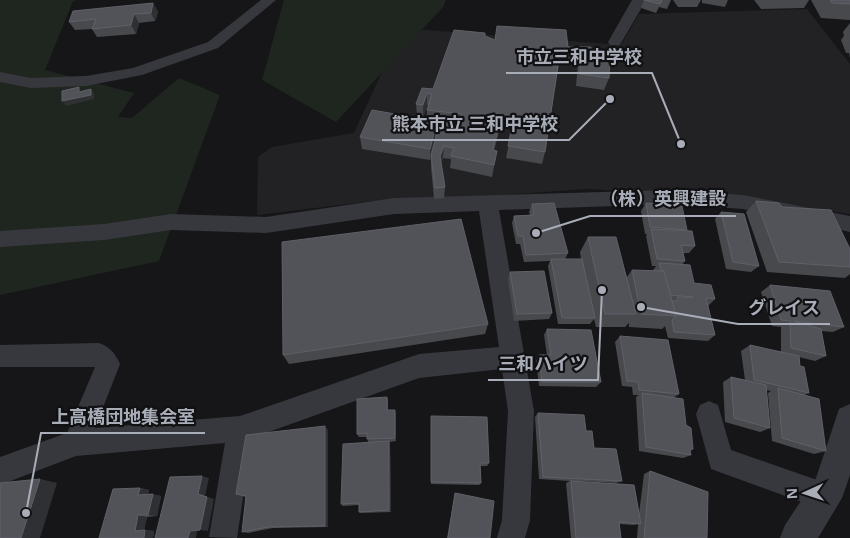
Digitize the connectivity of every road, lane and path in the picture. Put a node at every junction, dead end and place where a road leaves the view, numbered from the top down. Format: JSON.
{"nodes":[{"id":1,"x":269,"y":0,"type":"edge"},
{"id":2,"x":638,"y":0,"type":"edge"},
{"id":3,"x":615,"y":42,"type":"dead end"},
{"id":4,"x":0,"y":77,"type":"edge"},
{"id":5,"x":488,"y":203,"type":"junction"},
{"id":6,"x":850,"y":224,"type":"edge"},
{"id":7,"x":0,"y":239,"type":"edge"},
{"id":8,"x":0,"y":356,"type":"edge"},
{"id":9,"x":512,"y":357,"type":"junction"},
{"id":10,"x":709,"y":414,"type":"dead end"},
{"id":11,"x":850,"y":420,"type":"edge"},
{"id":12,"x":240,"y":429,"type":"junction"},
{"id":13,"x":76,"y":443,"type":"junction"},
{"id":14,"x":0,"y":471,"type":"edge"},
{"id":15,"x":824,"y":496,"type":"junction"},
{"id":16,"x":223,"y":537,"type":"edge"},
{"id":17,"x":511,"y":538,"type":"edge"},
{"id":18,"x":798,"y":538,"type":"edge"}],
"edges":[{"from":1,"to":4,"type":"street"},
{"from":2,"to":3,"type":"street"},
{"from":5,"to":6,"type":"street"},
{"from":5,"to":7,"type":"street"},
{"from":5,"to":9,"type":"street"},
{"from":8,"to":13,"type":"street"},
{"from":9,"to":12,"type":"street"},
{"from":9,"to":17,"type":"street"},
{"from":10,"to":15,"type":"street"},
{"from":11,"to":15,"type":"street"},
{"from":12,"to":13,"type":"street"},
{"from":12,"to":16,"type":"street"},
{"from":13,"to":14,"type":"street"},
{"from":15,"to":18,"type":"street"}]}
